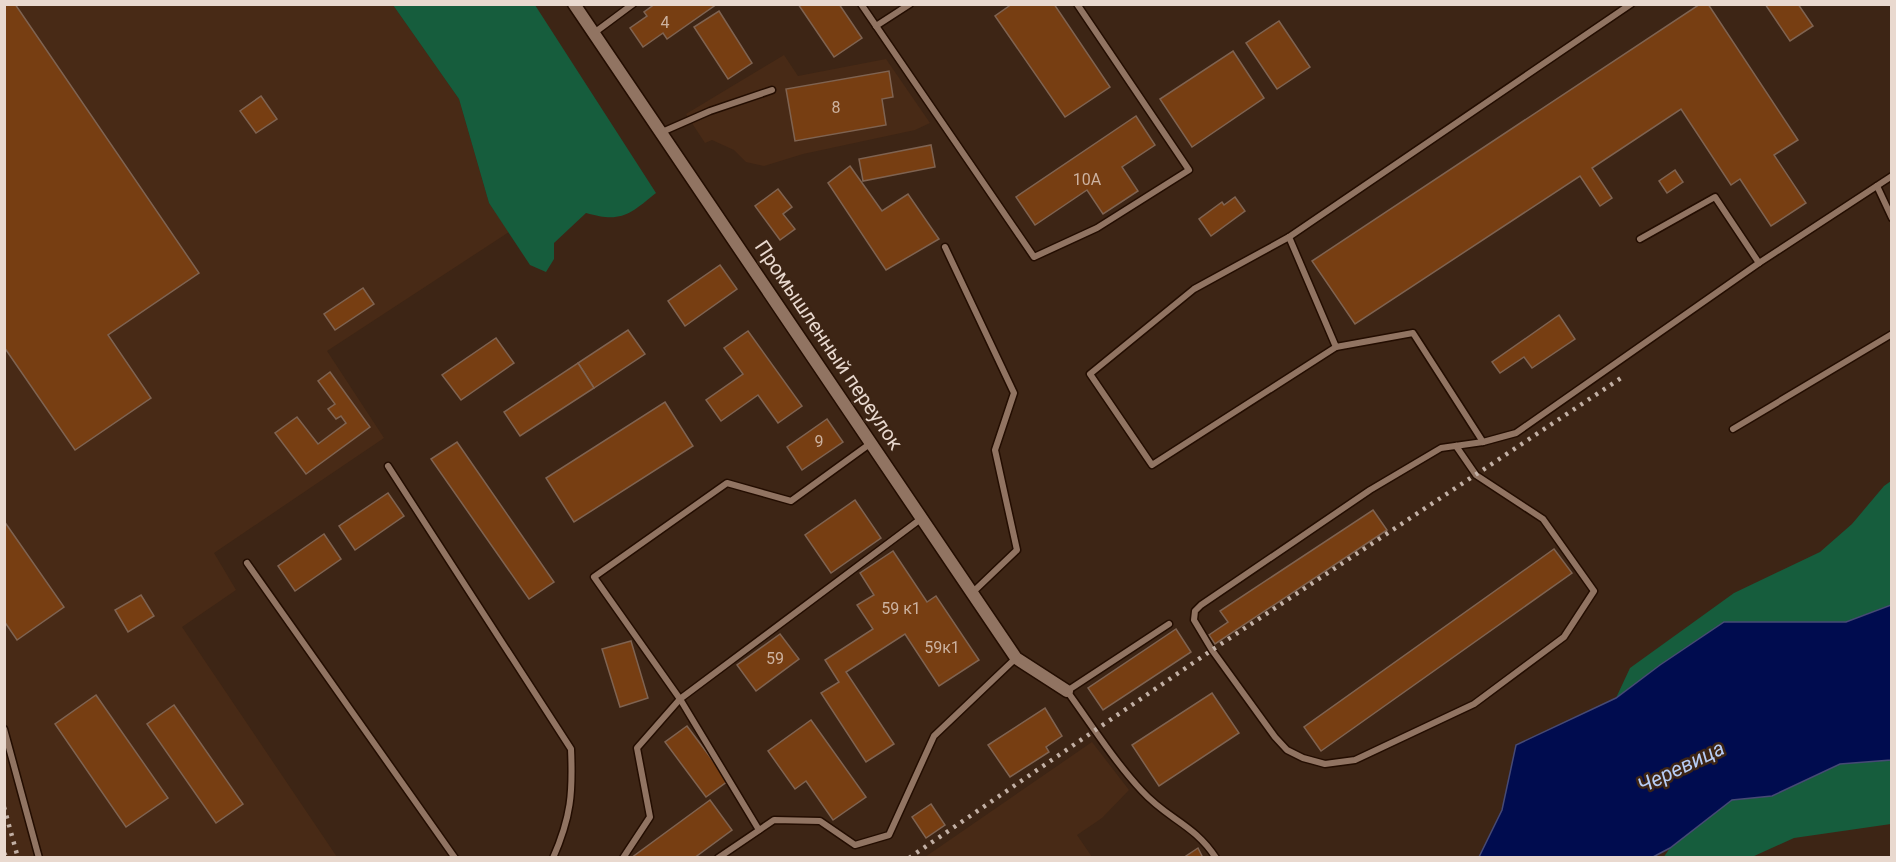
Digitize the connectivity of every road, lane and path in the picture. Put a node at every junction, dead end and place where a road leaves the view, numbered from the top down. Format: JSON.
{"nodes":[{"id":1,"x":574,"y":4,"type":"edge"},
{"id":2,"x":633,"y":4,"type":"edge"},
{"id":3,"x":861,"y":4,"type":"edge"},
{"id":4,"x":910,"y":4,"type":"edge"},
{"id":5,"x":1077,"y":4,"type":"edge"},
{"id":6,"x":1631,"y":4,"type":"edge"},
{"id":7,"x":876,"y":26,"type":"junction"},
{"id":8,"x":594,"y":33,"type":"junction"},
{"id":9,"x":772,"y":90,"type":"dead end"},
{"id":10,"x":662,"y":132,"type":"junction"},
{"id":11,"x":1892,"y":176,"type":"edge"},
{"id":12,"x":1877,"y":186,"type":"junction"},
{"id":13,"x":1892,"y":218,"type":"edge"},
{"id":14,"x":1289,"y":237,"type":"junction"},
{"id":15,"x":1640,"y":238,"type":"dead end"},
{"id":16,"x":945,"y":247,"type":"dead end"},
{"id":17,"x":1759,"y":263,"type":"junction"},
{"id":18,"x":1892,"y":334,"type":"edge"},
{"id":19,"x":1336,"y":347,"type":"junction"},
{"id":20,"x":1733,"y":429,"type":"dead end"},
{"id":21,"x":1483,"y":442,"type":"junction"},
{"id":22,"x":872,"y":443,"type":"junction"},
{"id":23,"x":1456,"y":446,"type":"junction"},
{"id":24,"x":388,"y":466,"type":"dead end"},
{"id":25,"x":922,"y":518,"type":"junction"},
{"id":26,"x":247,"y":563,"type":"dead end"},
{"id":27,"x":972,"y":593,"type":"junction"},
{"id":28,"x":1169,"y":624,"type":"dead end"},
{"id":29,"x":1016,"y":658,"type":"junction"},
{"id":30,"x":1067,"y":691,"type":"junction"},
{"id":31,"x":680,"y":699,"type":"junction"},
{"id":32,"x":4,"y":729,"type":"edge"},
{"id":33,"x":759,"y":830,"type":"junction"},
{"id":34,"x":39,"y":858,"type":"edge"},
{"id":35,"x":455,"y":858,"type":"edge"},
{"id":36,"x":553,"y":858,"type":"edge"},
{"id":37,"x":623,"y":858,"type":"edge"},
{"id":38,"x":718,"y":858,"type":"edge"},
{"id":39,"x":1216,"y":858,"type":"edge"}],
"edges":[{"from":1,"to":8,"type":"street","name":"Промышленный переулок"},
{"from":2,"to":8,"type":"lane"},
{"from":3,"to":7,"type":"lane"},
{"from":4,"to":7,"type":"lane"},
{"from":5,"to":7,"type":"lane"},
{"from":6,"to":14,"type":"lane"},
{"from":8,"to":10,"type":"street","name":"Промышленный переулок"},
{"from":9,"to":10,"type":"lane"},
{"from":10,"to":22,"type":"street","name":"Промышленный переулок"},
{"from":11,"to":12,"type":"lane"},
{"from":12,"to":13,"type":"lane"},
{"from":12,"to":17,"type":"lane"},
{"from":14,"to":19,"type":"lane"},
{"from":14,"to":19,"type":"lane"},
{"from":15,"to":17,"type":"lane"},
{"from":16,"to":27,"type":"lane"},
{"from":17,"to":21,"type":"lane"},
{"from":18,"to":20,"type":"lane"},
{"from":19,"to":21,"type":"lane"},
{"from":21,"to":23,"type":"lane"},
{"from":22,"to":25,"type":"street","name":"Промышленный переулок"},
{"from":22,"to":31,"type":"lane"},
{"from":23,"to":23,"type":"lane"},
{"from":24,"to":36,"type":"lane"},
{"from":25,"to":27,"type":"street","name":"Промышленный переулок"},
{"from":25,"to":31,"type":"lane"},
{"from":26,"to":35,"type":"lane"},
{"from":27,"to":29,"type":"street","name":"Промышленный переулок"},
{"from":28,"to":30,"type":"lane"},
{"from":29,"to":30,"type":"street","name":"Промышленный переулок"},
{"from":29,"to":33,"type":"lane"},
{"from":30,"to":39,"type":"lane"},
{"from":31,"to":33,"type":"lane"},
{"from":31,"to":37,"type":"lane"},
{"from":32,"to":34,"type":"lane"},
{"from":33,"to":38,"type":"lane"}]}
